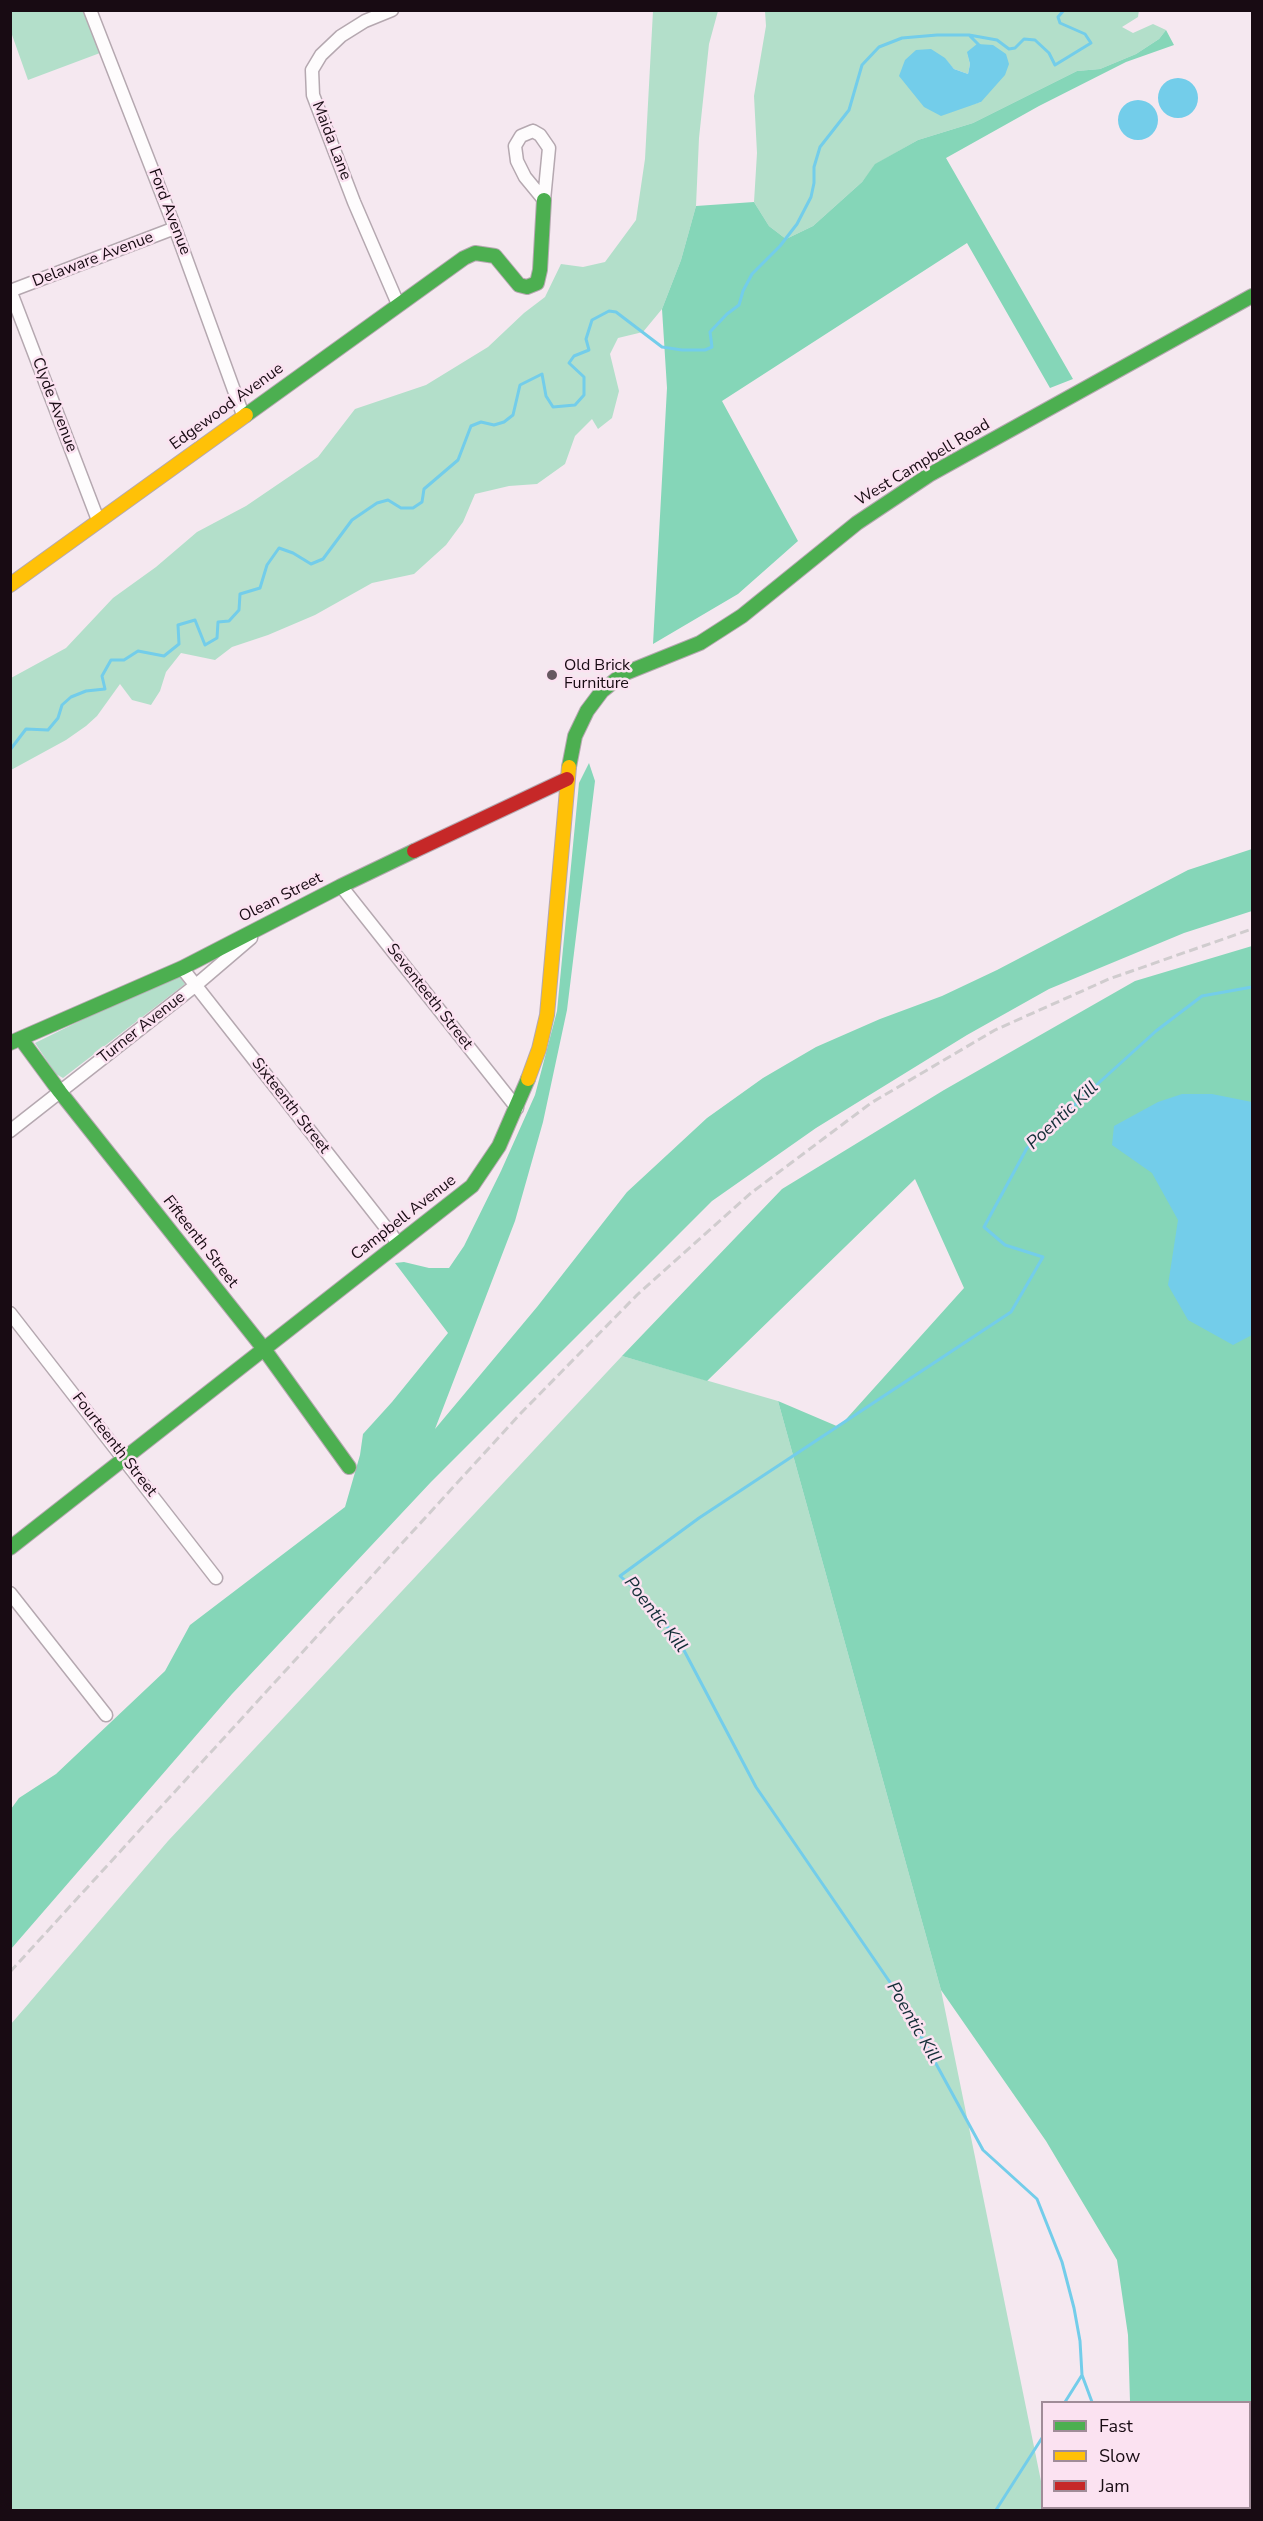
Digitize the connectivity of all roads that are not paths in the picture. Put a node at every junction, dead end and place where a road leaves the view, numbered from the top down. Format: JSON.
{"nodes":[{"id":1,"x":90,"y":10,"type":"edge"},
{"id":2,"x":392,"y":10,"type":"edge"},
{"id":3,"x":544,"y":200,"type":"junction"},
{"id":4,"x":175,"y":228,"type":"junction"},
{"id":5,"x":11,"y":291,"type":"edge"},
{"id":6,"x":1252,"y":296,"type":"edge"},
{"id":7,"x":398,"y":304,"type":"junction"},
{"id":8,"x":243,"y":415,"type":"junction"},
{"id":9,"x":98,"y":520,"type":"junction"},
{"id":10,"x":10,"y":585,"type":"edge"},
{"id":11,"x":623,"y":674,"type":"joint"},
{"id":12,"x":567,"y":779,"type":"junction"},
{"id":13,"x":341,"y":886,"type":"junction"},
{"id":14,"x":270,"y":921,"type":"junction"},
{"id":15,"x":182,"y":968,"type":"junction"},
{"id":16,"x":195,"y":985,"type":"junction"},
{"id":17,"x":16,"y":1041,"type":"edge"},
{"id":18,"x":60,"y":1092,"type":"junction"},
{"id":19,"x":517,"y":1108,"type":"junction"},
{"id":20,"x":10,"y":1131,"type":"edge"},
{"id":21,"x":398,"y":1243,"type":"junction"},
{"id":22,"x":10,"y":1313,"type":"edge"},
{"id":23,"x":264,"y":1349,"type":"junction"},
{"id":24,"x":125,"y":1460,"type":"junction"},
{"id":25,"x":349,"y":1467,"type":"dead end"},
{"id":26,"x":10,"y":1548,"type":"edge"},
{"id":27,"x":216,"y":1578,"type":"dead end"},
{"id":28,"x":10,"y":1593,"type":"edge"},
{"id":29,"x":106,"y":1715,"type":"dead end"}],
"edges":[{"from":1,"to":4,"type":"street","name":"Ford Avenue"},
{"from":2,"to":7,"type":"street","name":"Maida Lane"},
{"from":3,"to":3,"type":"street"},
{"from":3,"to":7,"type":"street","name":"Edgewood Avenue"},
{"from":4,"to":5,"type":"street","name":"Delaware Avenue"},
{"from":4,"to":8,"type":"street","name":"Ford Avenue"},
{"from":5,"to":9,"type":"street","name":"Clyde Avenue"},
{"from":6,"to":11,"type":"street","name":"West Campbell Road"},
{"from":7,"to":8,"type":"street","name":"Edgewood Avenue"},
{"from":8,"to":9,"type":"street","name":"Edgewood Avenue"},
{"from":9,"to":10,"type":"street","name":"Edgewood Avenue"},
{"from":11,"to":12,"type":"street","name":"Campbell Avenue"},
{"from":12,"to":13,"type":"street","name":"Olean Street"},
{"from":12,"to":19,"type":"street","name":"Campbell Avenue"},
{"from":13,"to":14,"type":"street","name":"Olean Street"},
{"from":13,"to":19,"type":"street","name":"Seventeeth Street"},
{"from":14,"to":15,"type":"street","name":"Olean Street"},
{"from":14,"to":16,"type":"street","name":"Turner Avenue"},
{"from":15,"to":16,"type":"street","name":"Sixteenth Street"},
{"from":15,"to":17,"type":"street","name":"Olean Street"},
{"from":16,"to":18,"type":"street","name":"Turner Avenue"},
{"from":16,"to":21,"type":"street","name":"Sixteenth Street"},
{"from":17,"to":18,"type":"street","name":"Fifteenth Street"},
{"from":18,"to":20,"type":"street","name":"Turner Avenue"},
{"from":18,"to":23,"type":"street","name":"Fifteenth Street"},
{"from":19,"to":21,"type":"street","name":"Campbell Avenue"},
{"from":21,"to":23,"type":"street","name":"Campbell Avenue"},
{"from":22,"to":24,"type":"street","name":"Fourteenth Street"},
{"from":23,"to":24,"type":"street","name":"Campbell Avenue"},
{"from":23,"to":25,"type":"street","name":"Fifteenth Street"},
{"from":24,"to":26,"type":"street","name":"Campbell Avenue"},
{"from":24,"to":27,"type":"street","name":"Fourteenth Street"},
{"from":28,"to":29,"type":"street"}]}
